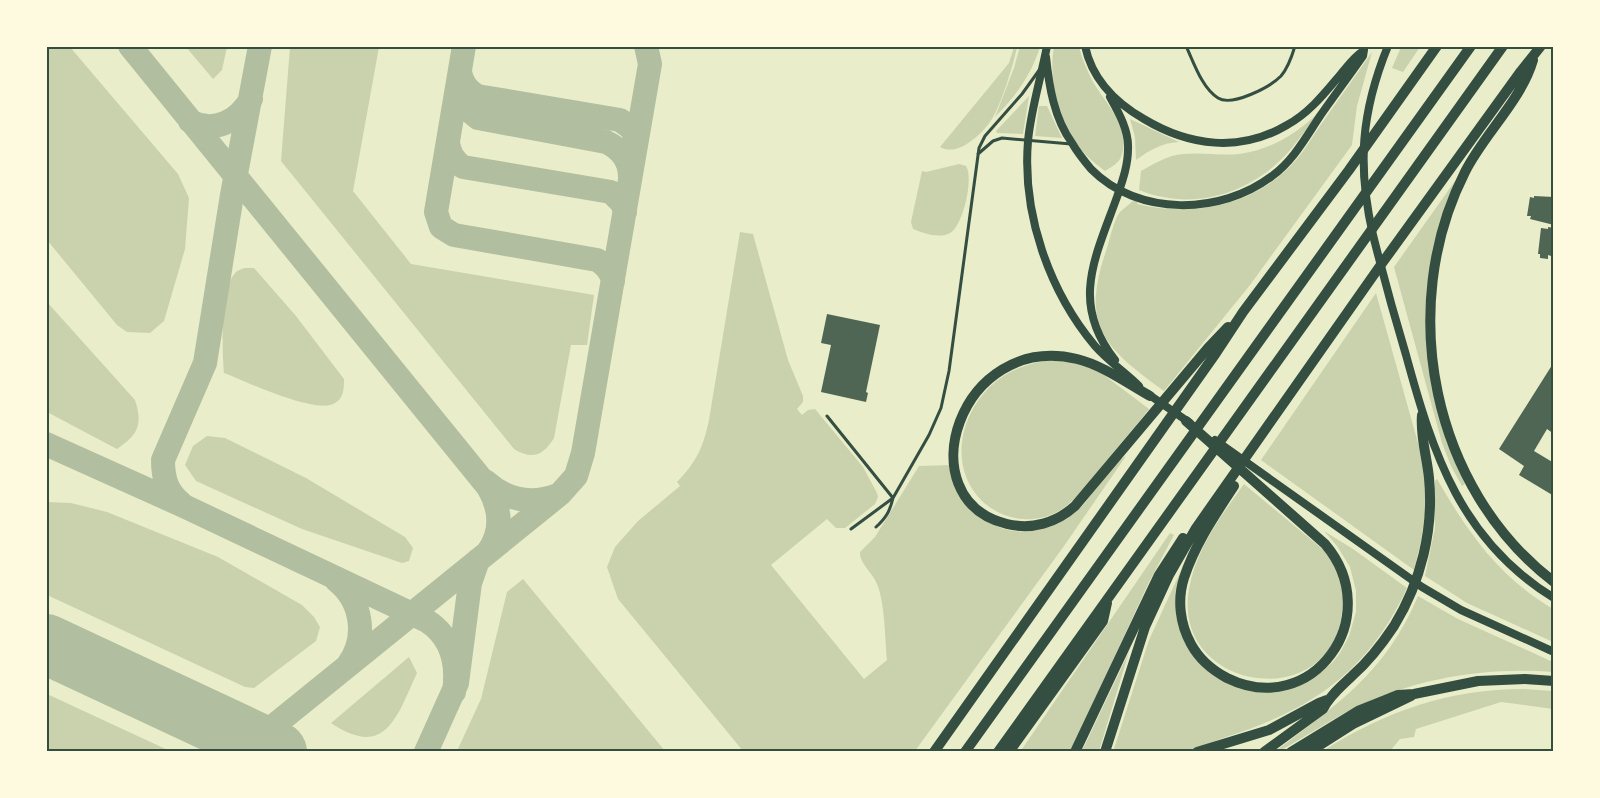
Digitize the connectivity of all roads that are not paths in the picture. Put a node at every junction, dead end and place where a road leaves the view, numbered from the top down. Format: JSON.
{"nodes":[{"id":1,"x":1085,"y":46,"type":"edge"},
{"id":2,"x":1186,"y":46,"type":"edge"},
{"id":3,"x":1296,"y":46,"type":"edge"},
{"id":4,"x":1389,"y":46,"type":"edge"},
{"id":5,"x":1437,"y":46,"type":"edge"},
{"id":6,"x":1471,"y":46,"type":"edge"},
{"id":7,"x":1503,"y":46,"type":"edge"},
{"id":8,"x":1541,"y":46,"type":"edge"},
{"id":9,"x":1366,"y":48,"type":"edge"},
{"id":10,"x":1046,"y":49,"type":"edge"},
{"id":11,"x":1534,"y":57,"type":"junction"},
{"id":12,"x":1041,"y":67,"type":"junction"},
{"id":13,"x":1104,"y":86,"type":"junction"},
{"id":14,"x":1028,"y":140,"type":"junction"},
{"id":15,"x":1072,"y":144,"type":"junction"},
{"id":16,"x":977,"y":156,"type":"junction"},
{"id":17,"x":1243,"y":312,"type":"junction"},
{"id":18,"x":1121,"y":369,"type":"junction"},
{"id":19,"x":1150,"y":396,"type":"junction"},
{"id":20,"x":1422,"y":415,"type":"junction"},
{"id":21,"x":827,"y":416,"type":"dead end"},
{"id":22,"x":1186,"y":421,"type":"junction"},
{"id":23,"x":1240,"y":466,"type":"junction"},
{"id":24,"x":1220,"y":494,"type":"junction"},
{"id":25,"x":893,"y":498,"type":"junction"},
{"id":26,"x":876,"y":527,"type":"dead end"},
{"id":27,"x":851,"y":529,"type":"dead end"},
{"id":28,"x":1554,"y":582,"type":"edge"},
{"id":29,"x":1108,"y":598,"type":"junction"},
{"id":30,"x":1554,"y":598,"type":"edge"},
{"id":31,"x":1039,"y":601,"type":"junction"},
{"id":32,"x":1554,"y":652,"type":"edge"},
{"id":33,"x":1554,"y":681,"type":"edge"},
{"id":34,"x":1414,"y":694,"type":"junction"},
{"id":35,"x":1327,"y":700,"type":"junction"},
{"id":36,"x":1242,"y":740,"type":"junction"},
{"id":37,"x":925,"y":752,"type":"edge"},
{"id":38,"x":934,"y":752,"type":"edge"},
{"id":39,"x":964,"y":752,"type":"edge"},
{"id":40,"x":998,"y":752,"type":"edge"},
{"id":41,"x":1009,"y":752,"type":"edge"},
{"id":42,"x":1075,"y":752,"type":"edge"},
{"id":43,"x":1105,"y":752,"type":"edge"},
{"id":44,"x":1197,"y":752,"type":"edge"},
{"id":45,"x":1217,"y":752,"type":"edge"},
{"id":46,"x":1264,"y":752,"type":"edge"},
{"id":47,"x":1291,"y":752,"type":"edge"},
{"id":48,"x":1309,"y":752,"type":"edge"}],
"edges":[{"from":1,"to":13,"type":"main road"},
{"from":2,"to":3,"type":"lane"},
{"from":4,"to":20,"type":"main road"},
{"from":5,"to":17,"type":"highway"},
{"from":6,"to":39,"type":"highway"},
{"from":7,"to":29,"type":"highway"},
{"from":8,"to":11,"type":"highway"},
{"from":9,"to":13,"type":"main road"},
{"from":9,"to":15,"type":"main road"},
{"from":10,"to":12,"type":"main road"},
{"from":10,"to":15,"type":"main road"},
{"from":11,"to":23,"type":"highway"},
{"from":11,"to":28,"type":"highway"},
{"from":12,"to":14,"type":"main road"},
{"from":12,"to":16,"type":"lane"},
{"from":13,"to":18,"type":"main road"},
{"from":14,"to":15,"type":"lane"},
{"from":14,"to":16,"type":"lane"},
{"from":14,"to":18,"type":"main road"},
{"from":16,"to":25,"type":"lane"},
{"from":17,"to":19,"type":"highway"},
{"from":17,"to":31,"type":"highway"},
{"from":18,"to":19,"type":"main road"},
{"from":19,"to":22,"type":"main road"},
{"from":20,"to":30,"type":"main road"},
{"from":20,"to":35,"type":"highway"},
{"from":21,"to":25,"type":"lane"},
{"from":22,"to":23,"type":"highway"},
{"from":22,"to":32,"type":"main road"},
{"from":23,"to":24,"type":"highway"},
{"from":24,"to":42,"type":"highway"},
{"from":24,"to":43,"type":"highway"},
{"from":25,"to":26,"type":"lane"},
{"from":25,"to":27,"type":"lane"},
{"from":29,"to":40,"type":"highway"},
{"from":29,"to":41,"type":"highway"},
{"from":31,"to":37,"type":"highway"},
{"from":31,"to":38,"type":"highway"},
{"from":33,"to":34,"type":"highway"},
{"from":34,"to":47,"type":"highway"},
{"from":34,"to":48,"type":"highway"},
{"from":35,"to":36,"type":"highway"},
{"from":35,"to":46,"type":"highway"},
{"from":36,"to":44,"type":"highway"},
{"from":36,"to":45,"type":"highway"}]}
